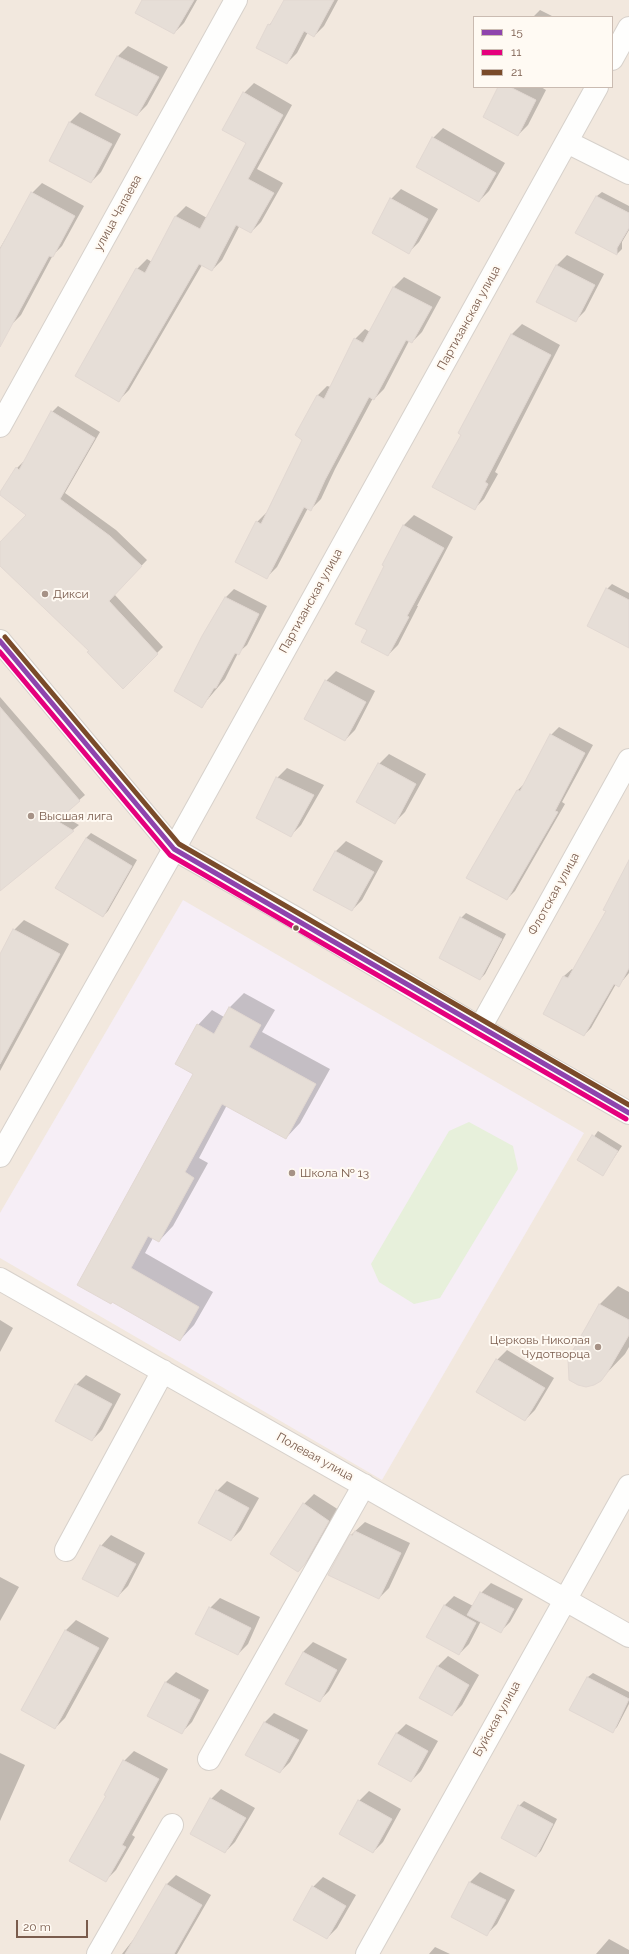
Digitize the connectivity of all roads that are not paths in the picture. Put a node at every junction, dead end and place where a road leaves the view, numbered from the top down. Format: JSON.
{"nodes":[{"id":1,"x":236,"y":0,"type":"edge"},
{"id":2,"x":629,"y":28,"type":"edge"},
{"id":3,"x":613,"y":57,"type":"edge"},
{"id":4,"x":596,"y":88,"type":"edge"},
{"id":5,"x":567,"y":142,"type":"junction"},
{"id":6,"x":629,"y":173,"type":"edge"},
{"id":7,"x":0,"y":426,"type":"edge"},
{"id":8,"x":0,"y":641,"type":"edge"},
{"id":9,"x":629,"y":760,"type":"edge"},
{"id":10,"x":174,"y":849,"type":"junction"},
{"id":11,"x":480,"y":1028,"type":"junction"},
{"id":12,"x":629,"y":1113,"type":"edge"},
{"id":13,"x":0,"y":1156,"type":"edge"},
{"id":14,"x":0,"y":1279,"type":"edge"},
{"id":15,"x":162,"y":1371,"type":"junction"},
{"id":16,"x":364,"y":1485,"type":"junction"},
{"id":17,"x":629,"y":1486,"type":"edge"},
{"id":18,"x":66,"y":1550,"type":"dead end"},
{"id":19,"x":565,"y":1598,"type":"junction"},
{"id":20,"x":629,"y":1636,"type":"edge"},
{"id":21,"x":209,"y":1759,"type":"dead end"},
{"id":22,"x":172,"y":1825,"type":"dead end"},
{"id":23,"x":98,"y":1954,"type":"edge"},
{"id":24,"x":366,"y":1954,"type":"edge"}],
"edges":[{"from":1,"to":7,"type":"street","name":"улица Чапаева"},
{"from":2,"to":3,"type":"street"},
{"from":4,"to":5,"type":"street","name":"Партизанская улица"},
{"from":5,"to":6,"type":"street"},
{"from":5,"to":10,"type":"street","name":"Партизанская улица"},
{"from":8,"to":10,"type":"street"},
{"from":9,"to":11,"type":"street","name":"Флотская улица"},
{"from":10,"to":11,"type":"street"},
{"from":10,"to":13,"type":"street","name":"Партизанская улица"},
{"from":11,"to":12,"type":"street"},
{"from":14,"to":15,"type":"street","name":"Полевая улица"},
{"from":15,"to":16,"type":"street","name":"Полевая улица"},
{"from":15,"to":18,"type":"street"},
{"from":16,"to":19,"type":"street","name":"Полевая улица"},
{"from":16,"to":21,"type":"street"},
{"from":17,"to":19,"type":"street","name":"Буйская улица"},
{"from":19,"to":20,"type":"street","name":"Полевая улица"},
{"from":19,"to":24,"type":"street","name":"Буйская улица"},
{"from":22,"to":23,"type":"street"}]}
